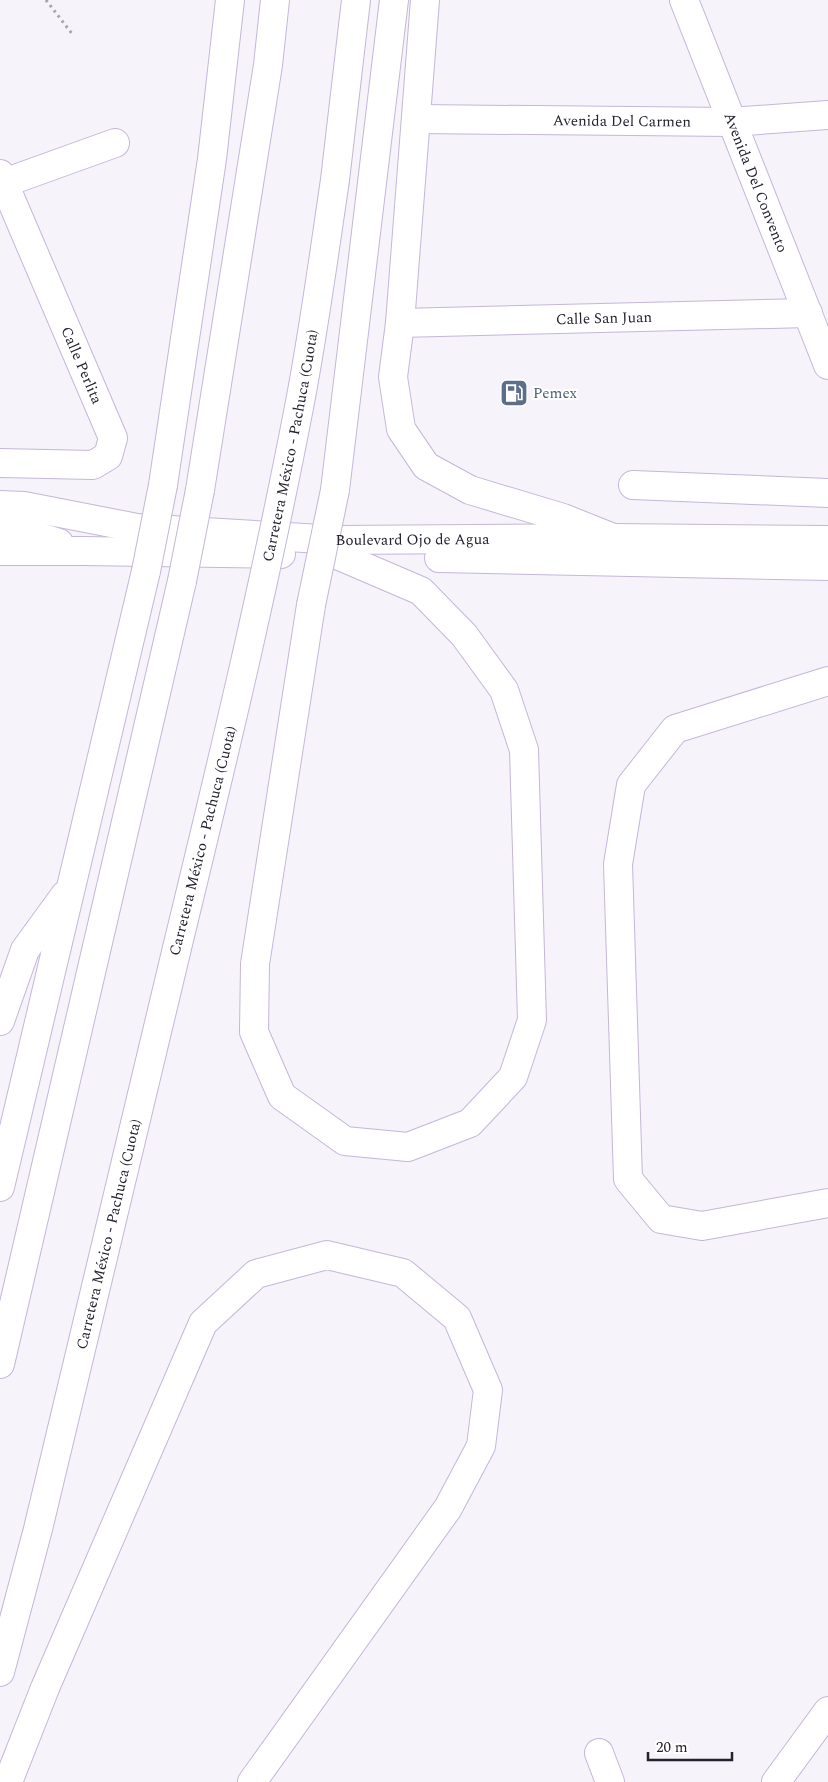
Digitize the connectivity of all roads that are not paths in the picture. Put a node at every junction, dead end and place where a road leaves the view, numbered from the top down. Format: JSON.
{"nodes":[{"id":1,"x":230,"y":0,"type":"edge"},
{"id":2,"x":275,"y":0,"type":"edge"},
{"id":3,"x":356,"y":0,"type":"edge"},
{"id":4,"x":394,"y":0,"type":"edge"},
{"id":5,"x":425,"y":0,"type":"edge"},
{"id":6,"x":684,"y":0,"type":"edge"},
{"id":7,"x":828,"y":115,"type":"edge"},
{"id":8,"x":417,"y":119,"type":"junction"},
{"id":9,"x":731,"y":122,"type":"junction"},
{"id":10,"x":115,"y":143,"type":"dead end"},
{"id":11,"x":2,"y":178,"type":"edge"},
{"id":12,"x":808,"y":313,"type":"junction"},
{"id":13,"x":400,"y":323,"type":"junction"},
{"id":14,"x":828,"y":365,"type":"edge"},
{"id":15,"x":0,"y":463,"type":"edge"},
{"id":16,"x":632,"y":486,"type":"dead end"},
{"id":17,"x":828,"y":493,"type":"edge"},
{"id":18,"x":0,"y":505,"type":"edge"},
{"id":19,"x":0,"y":530,"type":"edge"},
{"id":20,"x":613,"y":538,"type":"junction"},
{"id":21,"x":828,"y":540,"type":"edge"},
{"id":22,"x":82,"y":551,"type":"junction"},
{"id":23,"x":0,"y":552,"type":"edge"},
{"id":24,"x":337,"y":555,"type":"junction"},
{"id":25,"x":828,"y":566,"type":"edge"},
{"id":26,"x":828,"y":680,"type":"edge"},
{"id":27,"x":73,"y":884,"type":"junction"},
{"id":28,"x":0,"y":1021,"type":"edge"},
{"id":29,"x":0,"y":1187,"type":"edge"},
{"id":30,"x":828,"y":1203,"type":"edge"},
{"id":31,"x":0,"y":1364,"type":"edge"},
{"id":32,"x":0,"y":1672,"type":"edge"},
{"id":33,"x":828,"y":1711,"type":"edge"},
{"id":34,"x":599,"y":1753,"type":"dead end"},
{"id":35,"x":8,"y":1782,"type":"edge"},
{"id":36,"x":252,"y":1782,"type":"edge"},
{"id":37,"x":610,"y":1782,"type":"edge"},
{"id":38,"x":776,"y":1782,"type":"edge"}],
"edges":[{"from":1,"to":27,"type":"main road","bridge":true},
{"from":2,"to":31,"type":"main road","bridge":true},
{"from":3,"to":32,"type":"main road","name":"Carretera México - Pachuca (Cuota)","bridge":true},
{"from":4,"to":24,"type":"main road","bridge":true},
{"from":5,"to":8,"type":"main road"},
{"from":6,"to":9,"type":"main road","name":"Avenida Del Convento"},
{"from":7,"to":9,"type":"main road","name":"Avenida Del Carmen"},
{"from":8,"to":9,"type":"main road","name":"Avenida Del Carmen"},
{"from":8,"to":13,"type":"main road"},
{"from":9,"to":12,"type":"main road","name":"Avenida Del Convento"},
{"from":10,"to":11,"type":"main road"},
{"from":11,"to":15,"type":"main road","name":"Calle Perlita"},
{"from":12,"to":13,"type":"main road","name":"Calle San Juan"},
{"from":12,"to":14,"type":"main road","name":"Avenida Del Convento"},
{"from":13,"to":20,"type":"main road"},
{"from":16,"to":17,"type":"main road"},
{"from":18,"to":20,"type":"main road","name":"Boulevard Ojo de Agua"},
{"from":19,"to":22,"type":"main road"},
{"from":20,"to":21,"type":"main road","name":"Boulevard Ojo de Agua"},
{"from":22,"to":23,"type":"main road","name":"Boulevard Ojo de Agua"},
{"from":22,"to":24,"type":"main road","name":"Boulevard Ojo de Agua"},
{"from":24,"to":25,"type":"main road","name":"Boulevard Ojo de Agua"},
{"from":26,"to":30,"type":"main road"},
{"from":27,"to":28,"type":"main road"},
{"from":27,"to":29,"type":"main road"},
{"from":33,"to":38,"type":"main road"},
{"from":34,"to":37,"type":"main road"},
{"from":35,"to":36,"type":"main road"}]}
